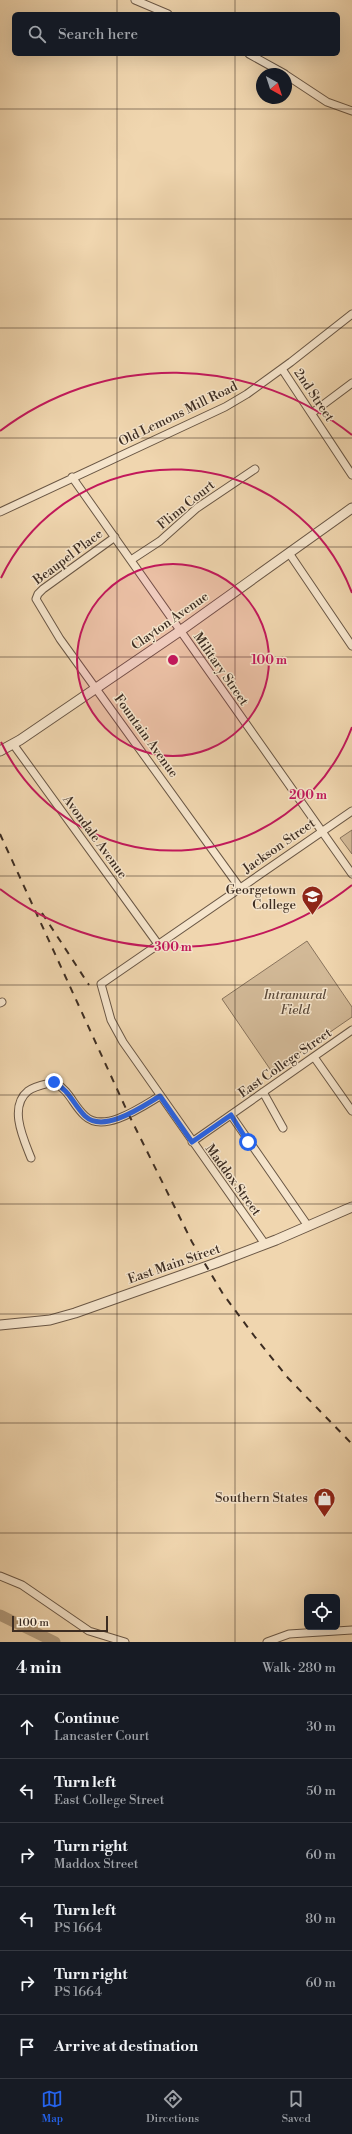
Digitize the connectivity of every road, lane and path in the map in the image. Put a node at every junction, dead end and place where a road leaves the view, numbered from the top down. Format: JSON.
{"nodes":[{"id":1,"x":135,"y":0,"type":"edge"},
{"id":2,"x":163,"y":12,"type":"edge"},
{"id":3,"x":253,"y":56,"type":"edge"},
{"id":4,"x":274,"y":68,"type":"edge"},
{"id":5,"x":292,"y":79,"type":"edge"},
{"id":6,"x":352,"y":111,"type":"edge"},
{"id":7,"x":352,"y":314,"type":"edge"},
{"id":8,"x":282,"y":369,"type":"junction"},
{"id":9,"x":352,"y":383,"type":"edge"},
{"id":10,"x":312,"y":413,"type":"junction"},
{"id":11,"x":255,"y":469,"type":"dead end"},
{"id":12,"x":352,"y":475,"type":"edge"},
{"id":13,"x":72,"y":477,"type":"junction"},
{"id":14,"x":352,"y":508,"type":"edge"},
{"id":15,"x":0,"y":512,"type":"edge"},
{"id":16,"x":115,"y":537,"type":"junction"},
{"id":17,"x":289,"y":553,"type":"junction"},
{"id":18,"x":131,"y":560,"type":"junction"},
{"id":19,"x":37,"y":596,"type":"joint"},
{"id":20,"x":180,"y":631,"type":"junction"},
{"id":21,"x":352,"y":646,"type":"edge"},
{"id":22,"x":96,"y":687,"type":"junction"},
{"id":23,"x":13,"y":744,"type":"junction"},
{"id":24,"x":0,"y":751,"type":"edge"},
{"id":25,"x":352,"y":811,"type":"edge"},
{"id":26,"x":322,"y":831,"type":"junction"},
{"id":27,"x":352,"y":874,"type":"edge"},
{"id":28,"x":240,"y":888,"type":"junction"},
{"id":29,"x":158,"y":944,"type":"junction"},
{"id":30,"x":101,"y":984,"type":"joint"},
{"id":31,"x":352,"y":1030,"type":"edge"},
{"id":32,"x":314,"y":1057,"type":"junction"},
{"id":33,"x":263,"y":1092,"type":"junction"},
{"id":34,"x":160,"y":1096,"type":"junction"},
{"id":35,"x":352,"y":1111,"type":"edge"},
{"id":36,"x":231,"y":1115,"type":"junction"},
{"id":37,"x":284,"y":1128,"type":"dead end"},
{"id":38,"x":192,"y":1142,"type":"junction"},
{"id":39,"x":31,"y":1158,"type":"dead end"},
{"id":40,"x":352,"y":1207,"type":"edge"},
{"id":41,"x":308,"y":1226,"type":"junction"},
{"id":42,"x":265,"y":1244,"type":"junction"},
{"id":43,"x":0,"y":1325,"type":"edge"},
{"id":44,"x":0,"y":1576,"type":"edge"},
{"id":45,"x":352,"y":1630,"type":"edge"},
{"id":46,"x":125,"y":1642,"type":"edge"},
{"id":47,"x":267,"y":1642,"type":"edge"}],
"edges":[{"from":1,"to":2,"type":"street"},
{"from":3,"to":4,"type":"street"},
{"from":5,"to":6,"type":"street"},
{"from":7,"to":8,"type":"street","name":"Old Lemons Mill Road"},
{"from":8,"to":10,"type":"street","name":"2nd Street"},
{"from":8,"to":13,"type":"street","name":"Old Lemons Mill Road"},
{"from":9,"to":10,"type":"street"},
{"from":10,"to":12,"type":"street","name":"2nd Street"},
{"from":11,"to":18,"type":"street","name":"Flinn Court"},
{"from":13,"to":15,"type":"street","name":"Old Lemons Mill Road"},
{"from":13,"to":16,"type":"street","name":"Military Street"},
{"from":14,"to":17,"type":"street","name":"Clayton Avenue"},
{"from":16,"to":18,"type":"street","name":"Military Street"},
{"from":16,"to":19,"type":"street","name":"Beaupel Place"},
{"from":17,"to":20,"type":"street","name":"Clayton Avenue"},
{"from":17,"to":21,"type":"street"},
{"from":18,"to":20,"type":"street","name":"Military Street"},
{"from":19,"to":22,"type":"street","name":"Fountain Avenue"},
{"from":20,"to":22,"type":"street","name":"Clayton Avenue"},
{"from":20,"to":26,"type":"street","name":"Military Street"},
{"from":22,"to":23,"type":"street","name":"Clayton Avenue"},
{"from":22,"to":28,"type":"street","name":"Fountain Avenue"},
{"from":23,"to":24,"type":"street","name":"Clayton Avenue"},
{"from":23,"to":29,"type":"street","name":"Avondale Avenue"},
{"from":25,"to":26,"type":"street","name":"Jackson Street"},
{"from":26,"to":27,"type":"street","name":"Military Street"},
{"from":26,"to":28,"type":"street","name":"Jackson Street"},
{"from":28,"to":29,"type":"street","name":"Jackson Street"},
{"from":29,"to":30,"type":"street","name":"Jackson Street"},
{"from":30,"to":34,"type":"street","name":"Maddox Street"},
{"from":31,"to":32,"type":"street","name":"East College Street"},
{"from":32,"to":33,"type":"street","name":"East College Street"},
{"from":32,"to":35,"type":"street"},
{"from":33,"to":36,"type":"street","name":"East College Street"},
{"from":33,"to":37,"type":"street"},
{"from":34,"to":38,"type":"street","name":"Maddox Street"},
{"from":34,"to":39,"type":"street"},
{"from":36,"to":38,"type":"street","name":"East College Street"},
{"from":36,"to":41,"type":"street"},
{"from":38,"to":42,"type":"street","name":"Maddox Street"},
{"from":40,"to":41,"type":"street","name":"East Main Street"},
{"from":41,"to":42,"type":"street","name":"East Main Street"},
{"from":42,"to":43,"type":"street","name":"East Main Street"},
{"from":44,"to":46,"type":"street"},
{"from":45,"to":47,"type":"street"}]}
